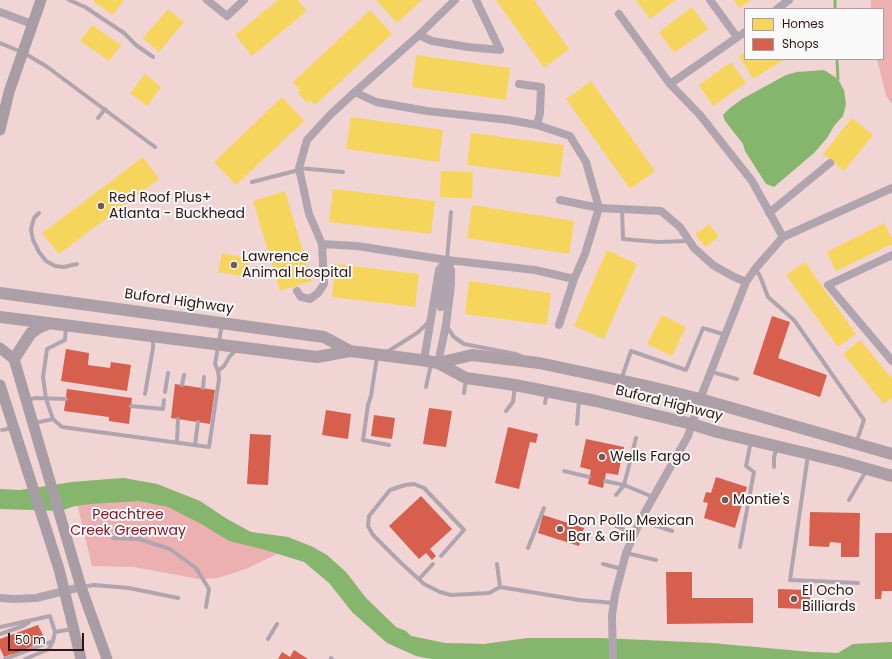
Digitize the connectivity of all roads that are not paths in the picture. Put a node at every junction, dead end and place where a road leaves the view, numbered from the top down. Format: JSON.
{"nodes":[{"id":1,"x":41,"y":0,"type":"edge"},
{"id":2,"x":69,"y":0,"type":"edge"},
{"id":3,"x":207,"y":0,"type":"edge"},
{"id":4,"x":244,"y":0,"type":"edge"},
{"id":5,"x":455,"y":0,"type":"edge"},
{"id":6,"x":476,"y":0,"type":"edge"},
{"id":7,"x":710,"y":0,"type":"edge"},
{"id":8,"x":789,"y":0,"type":"edge"},
{"id":9,"x":778,"y":8,"type":"edge"},
{"id":10,"x":0,"y":12,"type":"edge"},
{"id":11,"x":619,"y":14,"type":"dead end"},
{"id":12,"x":32,"y":24,"type":"junction"},
{"id":13,"x":744,"y":33,"type":"edge"},
{"id":14,"x":419,"y":35,"type":"junction"},
{"id":15,"x":737,"y":37,"type":"junction"},
{"id":16,"x":0,"y":44,"type":"edge"},
{"id":17,"x":24,"y":53,"type":"junction"},
{"id":18,"x":153,"y":57,"type":"dead end"},
{"id":19,"x":519,"y":84,"type":"dead end"},
{"id":20,"x":670,"y":84,"type":"junction"},
{"id":21,"x":355,"y":92,"type":"junction"},
{"id":22,"x":3,"y":106,"type":"edge"},
{"id":23,"x":105,"y":109,"type":"junction"},
{"id":24,"x":98,"y":118,"type":"dead end"},
{"id":25,"x":537,"y":125,"type":"junction"},
{"id":26,"x":0,"y":130,"type":"edge"},
{"id":27,"x":155,"y":147,"type":"dead end"},
{"id":28,"x":830,"y":163,"type":"dead end"},
{"id":29,"x":299,"y":169,"type":"junction"},
{"id":30,"x":343,"y":172,"type":"dead end"},
{"id":31,"x":252,"y":182,"type":"dead end"},
{"id":32,"x":892,"y":188,"type":"edge"},
{"id":33,"x":560,"y":200,"type":"dead end"},
{"id":34,"x":599,"y":208,"type":"junction"},
{"id":35,"x":622,"y":209,"type":"junction"},
{"id":36,"x":451,"y":212,"type":"dead end"},
{"id":37,"x":39,"y":213,"type":"dead end"},
{"id":38,"x":769,"y":213,"type":"junction"},
{"id":39,"x":783,"y":237,"type":"junction"},
{"id":40,"x":322,"y":244,"type":"junction"},
{"id":41,"x":691,"y":245,"type":"junction"},
{"id":42,"x":892,"y":255,"type":"edge"},
{"id":43,"x":447,"y":260,"type":"junction"},
{"id":44,"x":77,"y":264,"type":"dead end"},
{"id":45,"x":754,"y":269,"type":"junction"},
{"id":46,"x":574,"y":279,"type":"junction"},
{"id":47,"x":746,"y":282,"type":"junction"},
{"id":48,"x":297,"y":291,"type":"dead end"},
{"id":49,"x":435,"y":292,"type":"junction"},
{"id":50,"x":0,"y":293,"type":"edge"},
{"id":51,"x":447,"y":293,"type":"junction"},
{"id":52,"x":433,"y":307,"type":"junction"},
{"id":53,"x":445,"y":307,"type":"junction"},
{"id":54,"x":0,"y":317,"type":"edge"},
{"id":55,"x":430,"y":320,"type":"junction"},
{"id":56,"x":50,"y":323,"type":"junction"},
{"id":57,"x":222,"y":323,"type":"junction"},
{"id":58,"x":67,"y":325,"type":"junction"},
{"id":59,"x":446,"y":325,"type":"junction"},
{"id":60,"x":559,"y":325,"type":"dead end"},
{"id":61,"x":726,"y":335,"type":"junction"},
{"id":62,"x":154,"y":337,"type":"junction"},
{"id":63,"x":218,"y":345,"type":"junction"},
{"id":64,"x":0,"y":348,"type":"edge"},
{"id":65,"x":238,"y":348,"type":"junction"},
{"id":66,"x":350,"y":351,"type":"junction"},
{"id":67,"x":381,"y":355,"type":"junction"},
{"id":68,"x":14,"y":359,"type":"junction"},
{"id":69,"x":892,"y":361,"type":"edge"},
{"id":70,"x":431,"y":362,"type":"junction"},
{"id":71,"x":527,"y":362,"type":"junction"},
{"id":72,"x":218,"y":371,"type":"junction"},
{"id":73,"x":712,"y":372,"type":"junction"},
{"id":74,"x":168,"y":373,"type":"dead end"},
{"id":75,"x":184,"y":374,"type":"dead end"},
{"id":76,"x":204,"y":377,"type":"dead end"},
{"id":77,"x":466,"y":378,"type":"junction"},
{"id":78,"x":737,"y":379,"type":"dead end"},
{"id":79,"x":621,"y":380,"type":"junction"},
{"id":80,"x":0,"y":385,"type":"edge"},
{"id":81,"x":182,"y":385,"type":"dead end"},
{"id":82,"x":515,"y":385,"type":"junction"},
{"id":83,"x":426,"y":387,"type":"dead end"},
{"id":84,"x":202,"y":388,"type":"dead end"},
{"id":85,"x":165,"y":392,"type":"dead end"},
{"id":86,"x":464,"y":393,"type":"dead end"},
{"id":87,"x":145,"y":394,"type":"dead end"},
{"id":88,"x":580,"y":397,"type":"junction"},
{"id":89,"x":46,"y":399,"type":"junction"},
{"id":90,"x":66,"y":399,"type":"dead end"},
{"id":91,"x":700,"y":399,"type":"junction"},
{"id":92,"x":26,"y":400,"type":"junction"},
{"id":93,"x":164,"y":400,"type":"dead end"},
{"id":94,"x":131,"y":406,"type":"dead end"},
{"id":95,"x":3,"y":407,"type":"edge"},
{"id":96,"x":506,"y":411,"type":"dead end"},
{"id":97,"x":53,"y":419,"type":"junction"},
{"id":98,"x":178,"y":419,"type":"dead end"},
{"id":99,"x":198,"y":422,"type":"dead end"},
{"id":100,"x":32,"y":423,"type":"junction"},
{"id":101,"x":577,"y":424,"type":"dead end"},
{"id":102,"x":692,"y":424,"type":"junction"},
{"id":103,"x":14,"y":428,"type":"junction"},
{"id":104,"x":2,"y":430,"type":"dead end"},
{"id":105,"x":636,"y":438,"type":"dead end"},
{"id":106,"x":751,"y":440,"type":"junction"},
{"id":107,"x":177,"y":442,"type":"junction"},
{"id":108,"x":856,"y":443,"type":"junction"},
{"id":109,"x":195,"y":445,"type":"junction"},
{"id":110,"x":389,"y":445,"type":"dead end"},
{"id":111,"x":778,"y":446,"type":"junction"},
{"id":112,"x":808,"y":454,"type":"junction"},
{"id":113,"x":892,"y":454,"type":"edge"},
{"id":114,"x":774,"y":467,"type":"dead end"},
{"id":115,"x":867,"y":469,"type":"junction"},
{"id":116,"x":564,"y":471,"type":"dead end"},
{"id":117,"x":892,"y":476,"type":"edge"},
{"id":118,"x":589,"y":477,"type":"dead end"},
{"id":119,"x":605,"y":481,"type":"dead end"},
{"id":120,"x":624,"y":485,"type":"junction"},
{"id":121,"x":616,"y":495,"type":"dead end"},
{"id":122,"x":653,"y":497,"type":"junction"},
{"id":123,"x":849,"y":500,"type":"dead end"},
{"id":124,"x":544,"y":508,"type":"dead end"},
{"id":125,"x":641,"y":519,"type":"junction"},
{"id":126,"x":616,"y":526,"type":"dead end"},
{"id":127,"x":672,"y":531,"type":"dead end"},
{"id":128,"x":634,"y":534,"type":"junction"},
{"id":129,"x":113,"y":538,"type":"dead end"},
{"id":130,"x":740,"y":547,"type":"dead end"},
{"id":131,"x":528,"y":548,"type":"dead end"},
{"id":132,"x":626,"y":553,"type":"junction"},
{"id":133,"x":441,"y":556,"type":"dead end"},
{"id":134,"x":656,"y":560,"type":"dead end"},
{"id":135,"x":433,"y":564,"type":"dead end"},
{"id":136,"x":497,"y":564,"type":"dead end"},
{"id":137,"x":603,"y":564,"type":"dead end"},
{"id":138,"x":622,"y":569,"type":"junction"},
{"id":139,"x":419,"y":579,"type":"junction"},
{"id":140,"x":858,"y":583,"type":"dead end"},
{"id":141,"x":81,"y":587,"type":"junction"},
{"id":142,"x":500,"y":587,"type":"junction"},
{"id":143,"x":64,"y":592,"type":"junction"},
{"id":144,"x":0,"y":598,"type":"edge"},
{"id":145,"x":178,"y":598,"type":"dead end"},
{"id":146,"x":614,"y":603,"type":"junction"},
{"id":147,"x":206,"y":606,"type":"dead end"},
{"id":148,"x":31,"y":620,"type":"junction"},
{"id":149,"x":278,"y":624,"type":"dead end"},
{"id":150,"x":0,"y":627,"type":"edge"},
{"id":151,"x":74,"y":628,"type":"junction"},
{"id":152,"x":55,"y":632,"type":"junction"},
{"id":153,"x":0,"y":634,"type":"edge"},
{"id":154,"x":268,"y":639,"type":"dead end"},
{"id":155,"x":53,"y":641,"type":"junction"},
{"id":156,"x":5,"y":659,"type":"edge"},
{"id":157,"x":25,"y":659,"type":"edge"},
{"id":158,"x":81,"y":659,"type":"edge"},
{"id":159,"x":107,"y":659,"type":"edge"},
{"id":160,"x":613,"y":659,"type":"edge"}],
"edges":[{"from":1,"to":12,"type":"main road"},
{"from":2,"to":18,"type":"lane"},
{"from":3,"to":4,"type":"street"},
{"from":5,"to":14,"type":"street"},
{"from":6,"to":14,"type":"street"},
{"from":7,"to":15,"type":"street"},
{"from":8,"to":9,"type":"street"},
{"from":10,"to":12,"type":"street"},
{"from":11,"to":20,"type":"street"},
{"from":12,"to":17,"type":"main road"},
{"from":13,"to":15,"type":"street"},
{"from":14,"to":21,"type":"street"},
{"from":15,"to":20,"type":"street"},
{"from":16,"to":17,"type":"lane"},
{"from":17,"to":22,"type":"main road"},
{"from":17,"to":23,"type":"lane"},
{"from":19,"to":25,"type":"street"},
{"from":20,"to":38,"type":"street"},
{"from":21,"to":25,"type":"street"},
{"from":21,"to":29,"type":"street"},
{"from":22,"to":26,"type":"main road"},
{"from":23,"to":24,"type":"lane"},
{"from":23,"to":27,"type":"lane"},
{"from":25,"to":34,"type":"street"},
{"from":28,"to":38,"type":"street"},
{"from":29,"to":30,"type":"lane"},
{"from":29,"to":31,"type":"lane"},
{"from":29,"to":40,"type":"street"},
{"from":32,"to":39,"type":"street"},
{"from":33,"to":34,"type":"street"},
{"from":34,"to":35,"type":"street"},
{"from":34,"to":46,"type":"street"},
{"from":35,"to":41,"type":"street"},
{"from":35,"to":41,"type":"lane"},
{"from":36,"to":43,"type":"lane"},
{"from":37,"to":44,"type":"lane"},
{"from":38,"to":39,"type":"street"},
{"from":39,"to":45,"type":"street"},
{"from":40,"to":43,"type":"street"},
{"from":40,"to":48,"type":"street"},
{"from":41,"to":47,"type":"street"},
{"from":42,"to":69,"type":"street"},
{"from":43,"to":46,"type":"street"},
{"from":43,"to":49,"type":"street"},
{"from":43,"to":51,"type":"street"},
{"from":45,"to":47,"type":"street"},
{"from":45,"to":108,"type":"lane"},
{"from":46,"to":60,"type":"street"},
{"from":47,"to":61,"type":"street"},
{"from":49,"to":51,"type":"street"},
{"from":49,"to":52,"type":"street"},
{"from":50,"to":57,"type":"main road","name":"Buford Highway"},
{"from":51,"to":53,"type":"street"},
{"from":52,"to":53,"type":"street"},
{"from":52,"to":55,"type":"street"},
{"from":53,"to":59,"type":"street"},
{"from":54,"to":56,"type":"main road","name":"Buford Highway"},
{"from":55,"to":67,"type":"lane"},
{"from":55,"to":70,"type":"street"},
{"from":56,"to":58,"type":"main road","name":"Buford Highway"},
{"from":56,"to":68,"type":"main road"},
{"from":57,"to":63,"type":"lane"},
{"from":57,"to":66,"type":"main road","name":"Buford Highway"},
{"from":58,"to":62,"type":"main road","name":"Buford Highway"},
{"from":58,"to":89,"type":"lane"},
{"from":59,"to":70,"type":"street"},
{"from":59,"to":71,"type":"lane"},
{"from":61,"to":73,"type":"street"},
{"from":61,"to":79,"type":"lane"},
{"from":62,"to":63,"type":"main road","name":"Buford Highway"},
{"from":62,"to":87,"type":"lane"},
{"from":63,"to":65,"type":"main road","name":"Buford Highway"},
{"from":63,"to":72,"type":"lane"},
{"from":64,"to":68,"type":"main road"},
{"from":65,"to":66,"type":"main road","name":"Buford Highway"},
{"from":65,"to":72,"type":"lane"},
{"from":66,"to":67,"type":"main road","name":"Buford Highway"},
{"from":67,"to":70,"type":"main road","name":"Buford Highway"},
{"from":67,"to":110,"type":"lane"},
{"from":68,"to":92,"type":"main road"},
{"from":70,"to":71,"type":"main road","name":"Buford Highway"},
{"from":70,"to":77,"type":"main road","name":"Buford Highway"},
{"from":70,"to":83,"type":"lane"},
{"from":71,"to":79,"type":"main road","name":"Buford Highway"},
{"from":72,"to":109,"type":"lane"},
{"from":73,"to":78,"type":"lane"},
{"from":73,"to":91,"type":"street"},
{"from":74,"to":85,"type":"lane"},
{"from":75,"to":81,"type":"lane"},
{"from":76,"to":84,"type":"lane"},
{"from":77,"to":82,"type":"main road","name":"Buford Highway"},
{"from":77,"to":86,"type":"lane"},
{"from":79,"to":91,"type":"main road","name":"Buford Highway"},
{"from":80,"to":95,"type":"main road"},
{"from":82,"to":88,"type":"main road","name":"Buford Highway"},
{"from":82,"to":96,"type":"lane"},
{"from":88,"to":101,"type":"lane"},
{"from":88,"to":102,"type":"main road","name":"Buford Highway"},
{"from":89,"to":90,"type":"lane"},
{"from":89,"to":92,"type":"lane"},
{"from":89,"to":97,"type":"lane"},
{"from":91,"to":102,"type":"street"},
{"from":91,"to":108,"type":"main road","name":"Buford Highway"},
{"from":92,"to":100,"type":"main road"},
{"from":93,"to":94,"type":"lane"},
{"from":95,"to":103,"type":"main road"},
{"from":97,"to":100,"type":"lane"},
{"from":97,"to":107,"type":"lane"},
{"from":98,"to":107,"type":"lane"},
{"from":99,"to":109,"type":"lane"},
{"from":100,"to":141,"type":"main road"},
{"from":102,"to":106,"type":"main road","name":"Buford Highway"},
{"from":102,"to":122,"type":"street"},
{"from":103,"to":104,"type":"lane"},
{"from":103,"to":143,"type":"main road"},
{"from":105,"to":120,"type":"lane"},
{"from":106,"to":111,"type":"main road","name":"Buford Highway"},
{"from":106,"to":130,"type":"lane"},
{"from":107,"to":109,"type":"lane"},
{"from":108,"to":113,"type":"main road","name":"Buford Highway"},
{"from":111,"to":112,"type":"main road","name":"Buford Highway"},
{"from":111,"to":114,"type":"lane"},
{"from":112,"to":115,"type":"main road","name":"Buford Highway"},
{"from":112,"to":140,"type":"lane"},
{"from":115,"to":117,"type":"main road","name":"Buford Highway"},
{"from":115,"to":123,"type":"lane"},
{"from":116,"to":118,"type":"lane"},
{"from":119,"to":120,"type":"lane"},
{"from":120,"to":121,"type":"lane"},
{"from":120,"to":122,"type":"lane"},
{"from":122,"to":125,"type":"street"},
{"from":124,"to":131,"type":"lane"},
{"from":125,"to":127,"type":"lane"},
{"from":125,"to":128,"type":"street"},
{"from":126,"to":128,"type":"lane"},
{"from":128,"to":132,"type":"street"},
{"from":129,"to":147,"type":"lane"},
{"from":132,"to":134,"type":"lane"},
{"from":132,"to":138,"type":"street"},
{"from":133,"to":139,"type":"lane"},
{"from":135,"to":139,"type":"lane"},
{"from":136,"to":142,"type":"lane"},
{"from":137,"to":138,"type":"lane"},
{"from":138,"to":146,"type":"street"},
{"from":139,"to":142,"type":"lane"},
{"from":141,"to":143,"type":"street"},
{"from":141,"to":145,"type":"lane"},
{"from":141,"to":159,"type":"main road"},
{"from":142,"to":146,"type":"lane"},
{"from":143,"to":144,"type":"street"},
{"from":143,"to":151,"type":"main road"},
{"from":146,"to":160,"type":"street"},
{"from":148,"to":150,"type":"lane"},
{"from":148,"to":152,"type":"lane"},
{"from":148,"to":153,"type":"lane"},
{"from":149,"to":154,"type":"lane"},
{"from":151,"to":152,"type":"lane"},
{"from":151,"to":158,"type":"main road"},
{"from":152,"to":155,"type":"lane"},
{"from":155,"to":156,"type":"lane"},
{"from":155,"to":157,"type":"lane"}]}
